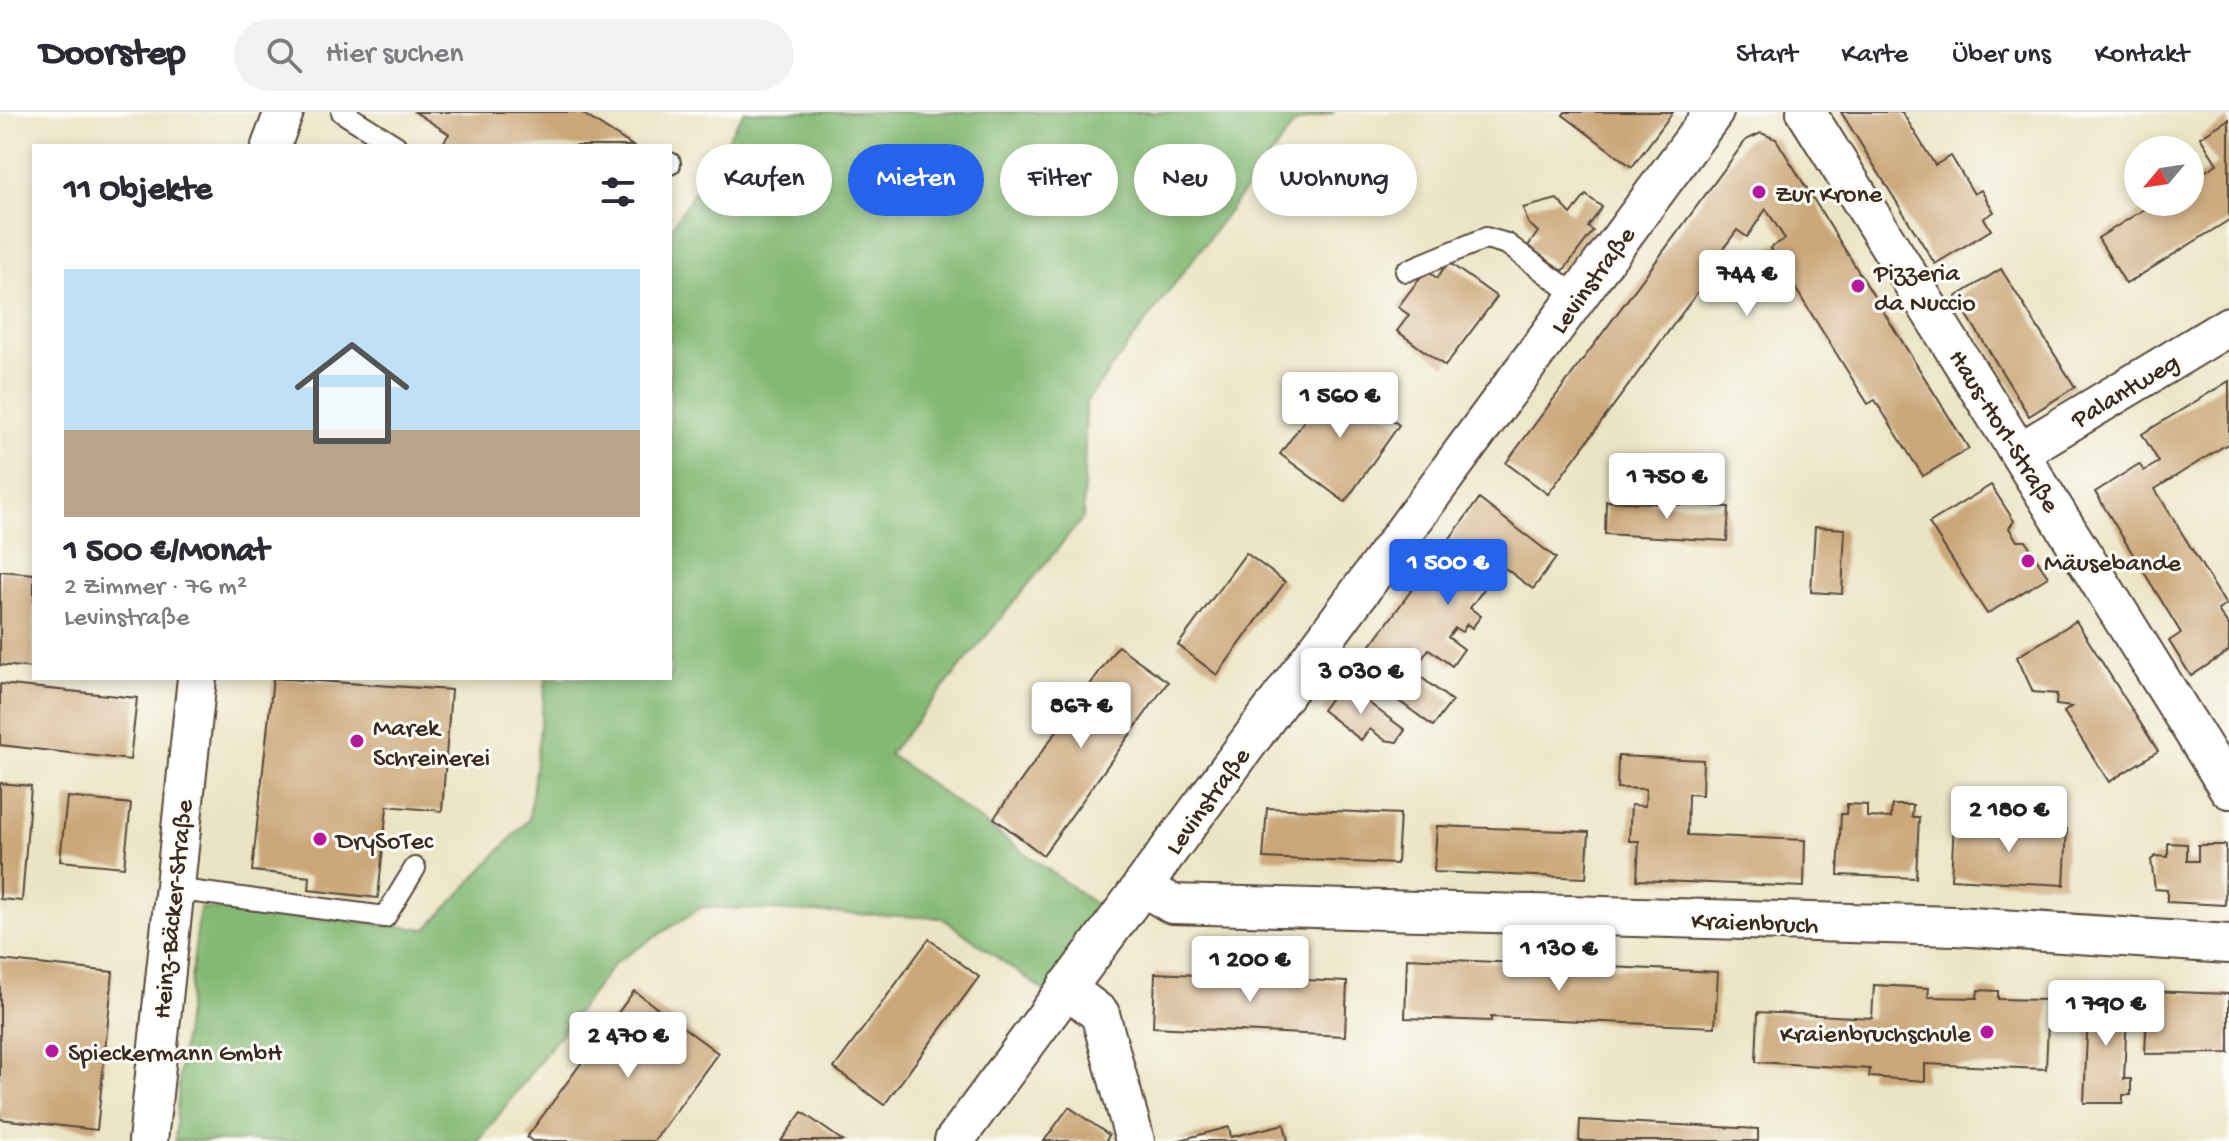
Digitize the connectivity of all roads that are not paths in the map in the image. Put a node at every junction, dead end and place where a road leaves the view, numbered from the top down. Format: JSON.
{"nodes":[{"id":1,"x":284,"y":112,"type":"edge"},
{"id":2,"x":342,"y":112,"type":"edge"},
{"id":3,"x":1714,"y":112,"type":"edge"},
{"id":4,"x":1806,"y":112,"type":"edge"},
{"id":5,"x":272,"y":144,"type":"edge"},
{"id":6,"x":393,"y":144,"type":"edge"},
{"id":7,"x":1406,"y":271,"type":"dead end"},
{"id":8,"x":1578,"y":297,"type":"junction"},
{"id":9,"x":2229,"y":326,"type":"edge"},
{"id":10,"x":2020,"y":452,"type":"junction"},
{"id":11,"x":197,"y":680,"type":"edge"},
{"id":12,"x":2229,"y":789,"type":"edge"},
{"id":13,"x":415,"y":868,"type":"dead end"},
{"id":14,"x":1142,"y":886,"type":"junction"},
{"id":15,"x":173,"y":889,"type":"junction"},
{"id":16,"x":2229,"y":944,"type":"edge"},
{"id":17,"x":1066,"y":988,"type":"junction"},
{"id":18,"x":148,"y":1141,"type":"edge"},
{"id":19,"x":954,"y":1141,"type":"edge"},
{"id":20,"x":1135,"y":1141,"type":"edge"}],
"edges":[{"from":1,"to":5,"type":"street"},
{"from":2,"to":6,"type":"lane"},
{"from":3,"to":8,"type":"street","name":"Levinstraße"},
{"from":4,"to":10,"type":"street","name":"Haus-Horl-Straße"},
{"from":7,"to":8,"type":"lane"},
{"from":8,"to":14,"type":"street","name":"Levinstraße"},
{"from":9,"to":10,"type":"street","name":"Palantweg"},
{"from":10,"to":12,"type":"street","name":"Haus-Horl-Straße"},
{"from":11,"to":15,"type":"street","name":"Heinz-Bäcker-Straße"},
{"from":13,"to":15,"type":"lane"},
{"from":14,"to":16,"type":"street","name":"Kraienbruch"},
{"from":14,"to":17,"type":"street","name":"Levinstraße"},
{"from":15,"to":18,"type":"street","name":"Heinz-Bäcker-Straße"},
{"from":17,"to":19,"type":"street","name":"Levinstraße"},
{"from":17,"to":20,"type":"street"}]}
